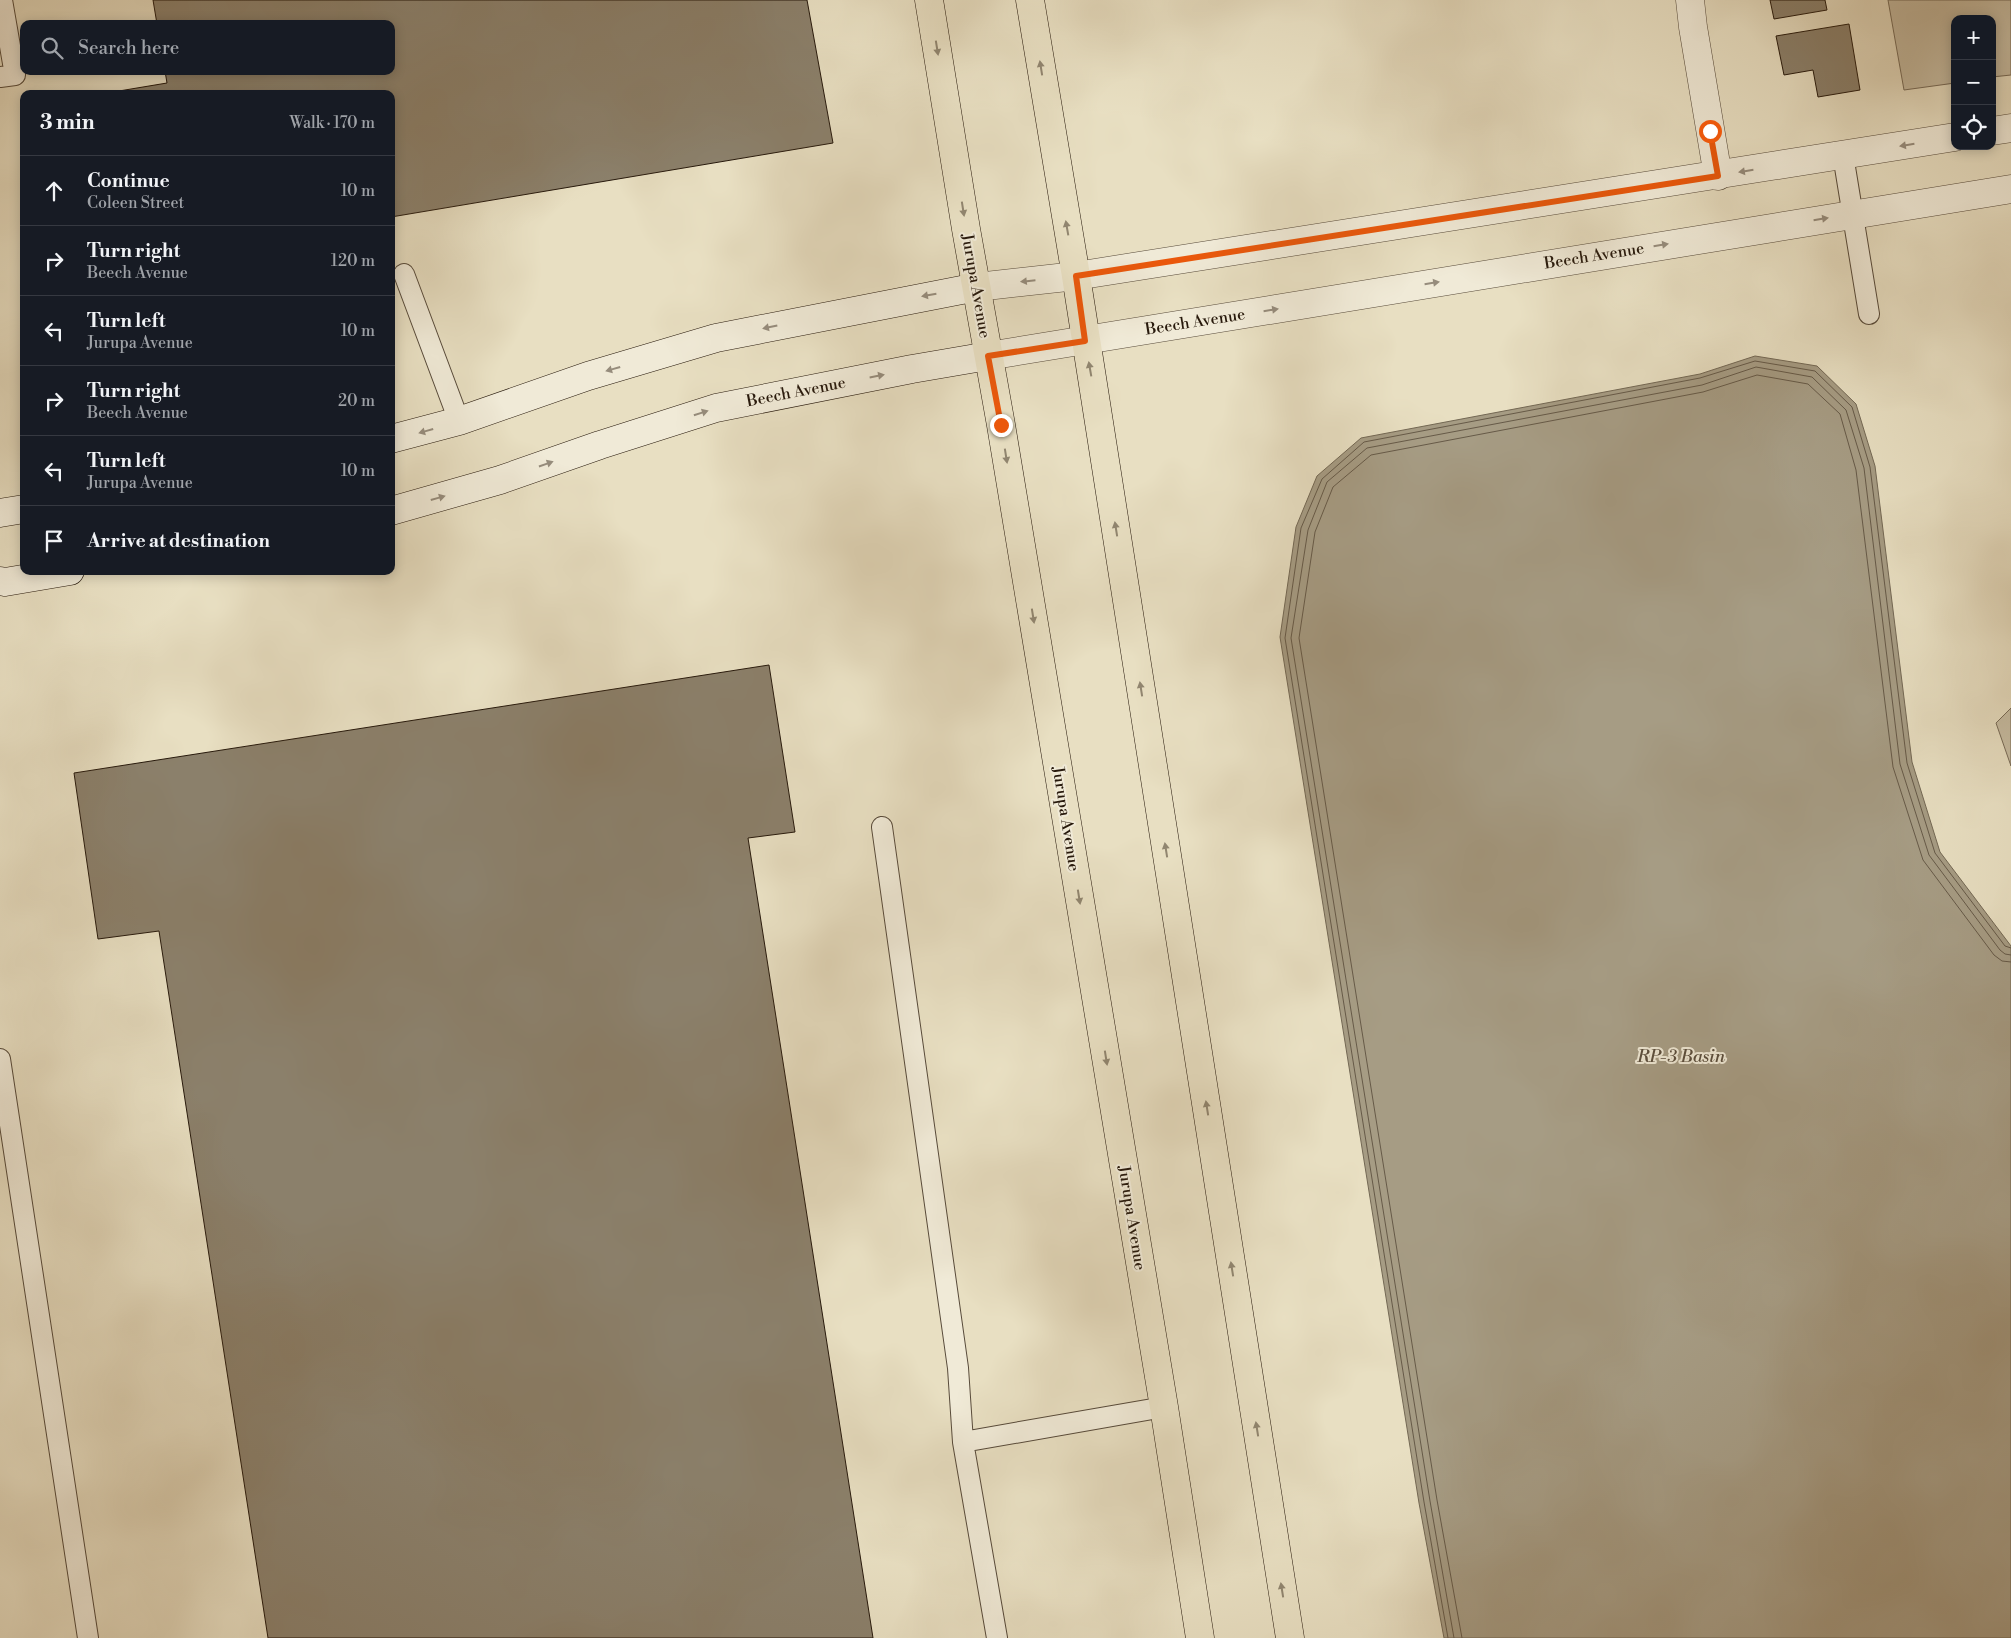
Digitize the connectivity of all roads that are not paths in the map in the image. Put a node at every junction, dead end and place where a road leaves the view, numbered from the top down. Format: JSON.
{"nodes":[{"id":1,"x":2,"y":0,"type":"edge"},
{"id":2,"x":930,"y":0,"type":"edge"},
{"id":3,"x":1030,"y":0,"type":"edge"},
{"id":4,"x":1690,"y":0,"type":"edge"},
{"id":5,"x":0,"y":77,"type":"edge"},
{"id":6,"x":2011,"y":128,"type":"edge"},
{"id":7,"x":1996,"y":131,"type":"edge"},
{"id":8,"x":1951,"y":139,"type":"edge"},
{"id":9,"x":1843,"y":155,"type":"junction"},
{"id":10,"x":1718,"y":176,"type":"junction"},
{"id":11,"x":2011,"y":189,"type":"edge"},
{"id":12,"x":1853,"y":214,"type":"junction"},
{"id":13,"x":404,"y":274,"type":"dead end"},
{"id":14,"x":1076,"y":276,"type":"junction"},
{"id":15,"x":977,"y":286,"type":"junction"},
{"id":16,"x":1868,"y":314,"type":"dead end"},
{"id":17,"x":1085,"y":341,"type":"junction"},
{"id":18,"x":988,"y":356,"type":"junction"},
{"id":19,"x":459,"y":422,"type":"junction"},
{"id":20,"x":395,"y":438,"type":"edge"},
{"id":21,"x":20,"y":510,"type":"edge"},
{"id":22,"x":395,"y":510,"type":"edge"},
{"id":23,"x":0,"y":513,"type":"edge"},
{"id":24,"x":46,"y":575,"type":"edge"},
{"id":25,"x":0,"y":582,"type":"edge"},
{"id":26,"x":882,"y":827,"type":"dead end"},
{"id":27,"x":0,"y":1059,"type":"edge"},
{"id":28,"x":1164,"y":1407,"type":"junction"},
{"id":29,"x":963,"y":1442,"type":"junction"},
{"id":30,"x":88,"y":1638,"type":"edge"},
{"id":31,"x":997,"y":1638,"type":"edge"},
{"id":32,"x":1200,"y":1638,"type":"edge"},
{"id":33,"x":1290,"y":1638,"type":"edge"}],
"edges":[{"from":1,"to":5,"type":"lane"},
{"from":2,"to":15,"type":"main road","name":"Jurupa Avenue","one_way":true},
{"from":14,"to":3,"type":"main road","one_way":true},
{"from":4,"to":10,"type":"street"},
{"from":6,"to":7,"type":"street"},
{"from":8,"to":9,"type":"street","one_way":true},
{"from":9,"to":10,"type":"street","one_way":true},
{"from":9,"to":12,"type":"lane"},
{"from":10,"to":14,"type":"street"},
{"from":11,"to":12,"type":"street","name":"Beech Avenue"},
{"from":12,"to":16,"type":"lane"},
{"from":17,"to":12,"type":"street","name":"Beech Avenue","one_way":true},
{"from":13,"to":19,"type":"lane"},
{"from":14,"to":15,"type":"street","one_way":true},
{"from":14,"to":17,"type":"main road"},
{"from":15,"to":18,"type":"main road","name":"Jurupa Avenue"},
{"from":15,"to":19,"type":"street","one_way":true},
{"from":17,"to":18,"type":"street","name":"Beech Avenue"},
{"from":33,"to":17,"type":"main road","one_way":true},
{"from":22,"to":18,"type":"street","name":"Beech Avenue","one_way":true},
{"from":18,"to":28,"type":"main road","name":"Jurupa Avenue","one_way":true},
{"from":19,"to":20,"type":"street","one_way":true},
{"from":21,"to":23,"type":"street"},
{"from":24,"to":25,"type":"street"},
{"from":26,"to":29,"type":"lane"},
{"from":27,"to":30,"type":"lane"},
{"from":28,"to":29,"type":"lane"},
{"from":28,"to":32,"type":"main road","name":"Jurupa Avenue"},
{"from":29,"to":31,"type":"lane"}]}
